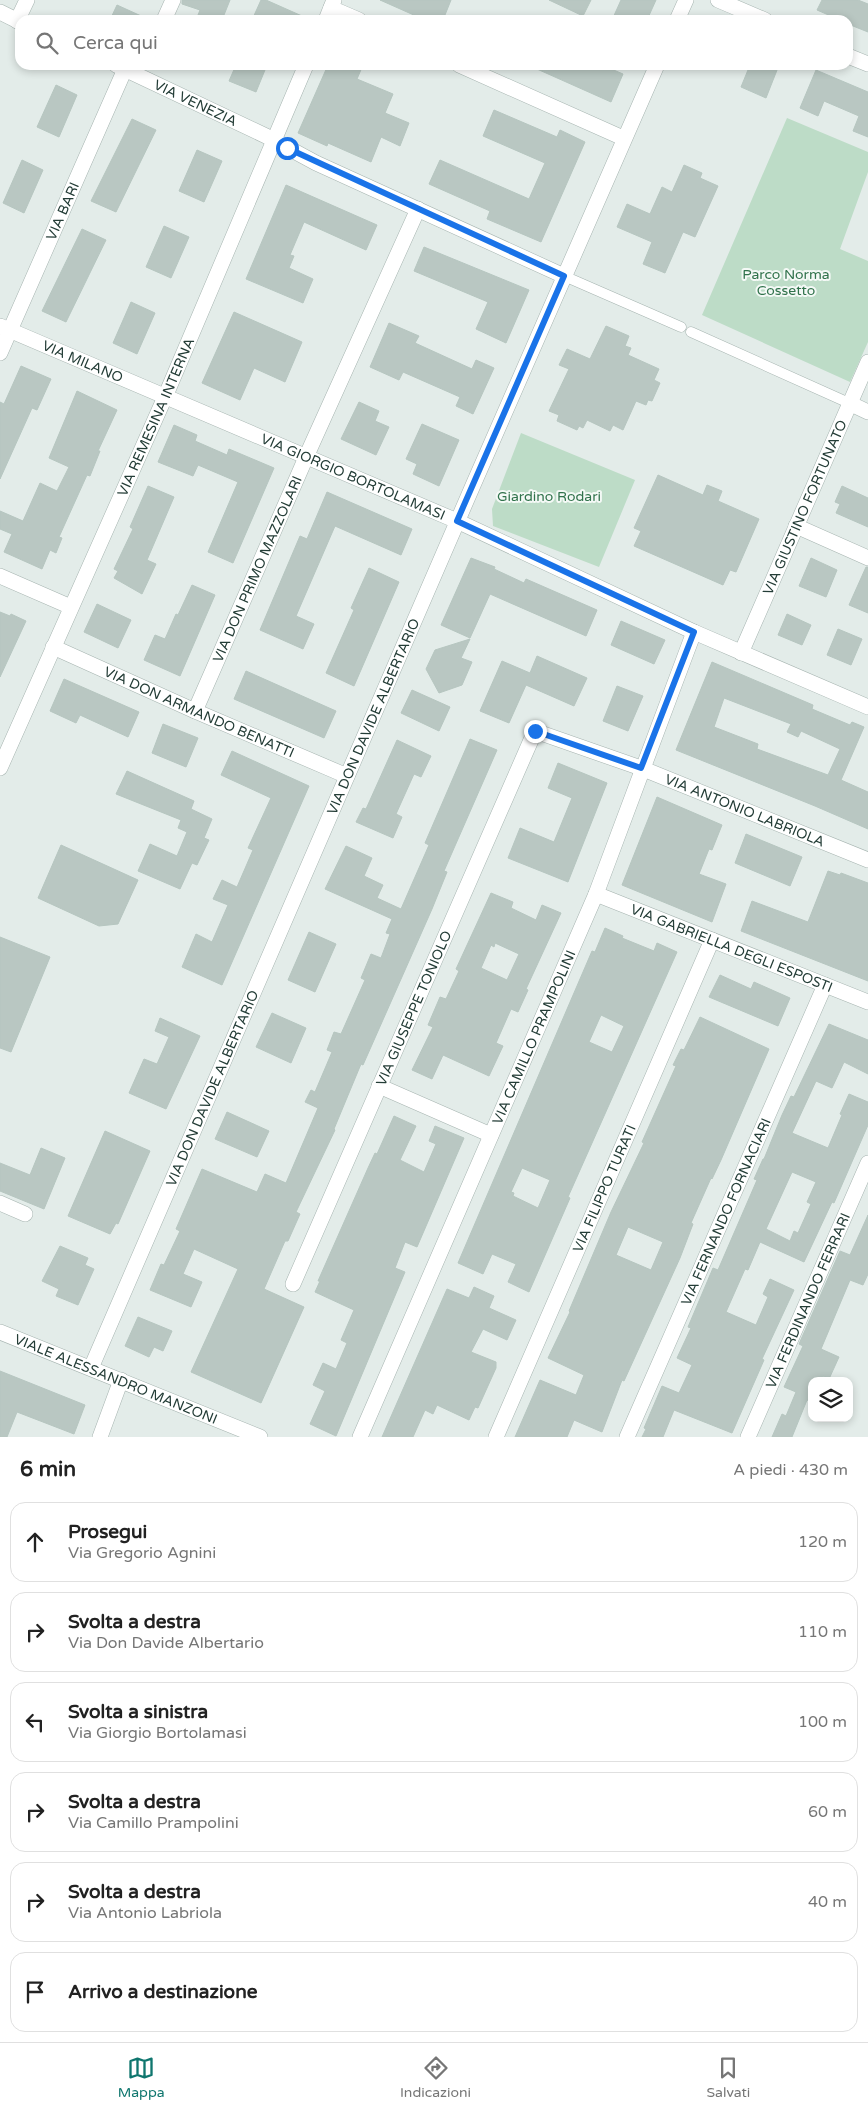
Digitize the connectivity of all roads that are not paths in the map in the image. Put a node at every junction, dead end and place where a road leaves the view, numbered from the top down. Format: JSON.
{"nodes":[{"id":1,"x":27,"y":0,"type":"edge"},
{"id":2,"x":174,"y":0,"type":"edge"},
{"id":3,"x":686,"y":0,"type":"edge"},
{"id":4,"x":718,"y":0,"type":"edge"},
{"id":5,"x":330,"y":9,"type":"edge"},
{"id":6,"x":0,"y":12,"type":"edge"},
{"id":7,"x":22,"y":15,"type":"edge"},
{"id":8,"x":166,"y":15,"type":"edge"},
{"id":9,"x":346,"y":15,"type":"edge"},
{"id":10,"x":679,"y":15,"type":"edge"},
{"id":11,"x":753,"y":15,"type":"edge"},
{"id":12,"x":15,"y":20,"type":"edge"},
{"id":13,"x":853,"y":58,"type":"edge"},
{"id":14,"x":868,"y":64,"type":"edge"},
{"id":15,"x":120,"y":70,"type":"edge"},
{"id":16,"x":142,"y":70,"type":"edge"},
{"id":17,"x":304,"y":70,"type":"edge"},
{"id":18,"x":471,"y":70,"type":"edge"},
{"id":19,"x":655,"y":70,"type":"edge"},
{"id":20,"x":623,"y":138,"type":"junction"},
{"id":21,"x":274,"y":140,"type":"junction"},
{"id":22,"x":418,"y":209,"type":"junction"},
{"id":23,"x":564,"y":276,"type":"junction"},
{"id":24,"x":680,"y":327,"type":"dead end"},
{"id":25,"x":5,"y":328,"type":"edge"},
{"id":26,"x":691,"y":332,"type":"dead end"},
{"id":27,"x":0,"y":353,"type":"edge"},
{"id":28,"x":868,"y":362,"type":"edge"},
{"id":29,"x":166,"y":398,"type":"junction"},
{"id":30,"x":849,"y":403,"type":"junction"},
{"id":31,"x":868,"y":412,"type":"edge"},
{"id":32,"x":306,"y":456,"type":"junction"},
{"id":33,"x":457,"y":521,"type":"junction"},
{"id":34,"x":796,"y":526,"type":"junction"},
{"id":35,"x":868,"y":558,"type":"edge"},
{"id":36,"x":0,"y":576,"type":"edge"},
{"id":37,"x":71,"y":607,"type":"junction"},
{"id":38,"x":694,"y":632,"type":"junction"},
{"id":39,"x":53,"y":647,"type":"junction"},
{"id":40,"x":741,"y":653,"type":"junction"},
{"id":41,"x":868,"y":706,"type":"edge"},
{"id":42,"x":195,"y":711,"type":"junction"},
{"id":43,"x":535,"y":731,"type":"joint"},
{"id":44,"x":0,"y":768,"type":"edge"},
{"id":45,"x":641,"y":768,"type":"junction"},
{"id":46,"x":347,"y":776,"type":"junction"},
{"id":47,"x":868,"y":860,"type":"edge"},
{"id":48,"x":596,"y":894,"type":"junction"},
{"id":49,"x":712,"y":940,"type":"junction"},
{"id":50,"x":825,"y":985,"type":"junction"},
{"id":51,"x":868,"y":1002,"type":"edge"},
{"id":52,"x":379,"y":1086,"type":"junction"},
{"id":53,"x":491,"y":1134,"type":"junction"},
{"id":54,"x":868,"y":1163,"type":"edge"},
{"id":55,"x":0,"y":1203,"type":"edge"},
{"id":56,"x":25,"y":1214,"type":"dead end"},
{"id":57,"x":292,"y":1284,"type":"dead end"},
{"id":58,"x":0,"y":1332,"type":"edge"},
{"id":59,"x":91,"y":1368,"type":"junction"},
{"id":60,"x":122,"y":1380,"type":"junction"},
{"id":61,"x":100,"y":1437,"type":"edge"},
{"id":62,"x":260,"y":1437,"type":"edge"},
{"id":63,"x":360,"y":1437,"type":"edge"},
{"id":64,"x":496,"y":1437,"type":"edge"},
{"id":65,"x":627,"y":1437,"type":"edge"},
{"id":66,"x":748,"y":1437,"type":"edge"}],
"edges":[{"from":1,"to":7,"type":"street"},
{"from":2,"to":8,"type":"street"},
{"from":3,"to":10,"type":"street"},
{"from":4,"to":11,"type":"street"},
{"from":5,"to":9,"type":"street"},
{"from":6,"to":12,"type":"street"},
{"from":13,"to":14,"type":"street"},
{"from":15,"to":25,"type":"street","name":"VIA BARI"},
{"from":16,"to":21,"type":"street","name":"VIA VENEZIA"},
{"from":17,"to":21,"type":"street","name":"VIA REMESINA INTERNA"},
{"from":18,"to":20,"type":"street"},
{"from":19,"to":20,"type":"street","name":"VIA DON DAVIDE ALBERTARIO"},
{"from":20,"to":23,"type":"street","name":"VIA DON DAVIDE ALBERTARIO"},
{"from":21,"to":22,"type":"street","name":"VIA VENEZIA"},
{"from":21,"to":29,"type":"street","name":"VIA REMESINA INTERNA"},
{"from":22,"to":23,"type":"street","name":"VIA VENEZIA"},
{"from":22,"to":32,"type":"street","name":"VIA DON PRIMO MAZZOLARI"},
{"from":23,"to":24,"type":"lane"},
{"from":23,"to":33,"type":"street","name":"VIA DON DAVIDE ALBERTARIO"},
{"from":25,"to":27,"type":"street","name":"VIA BARI"},
{"from":25,"to":29,"type":"street","name":"VIA MILANO"},
{"from":26,"to":30,"type":"lane"},
{"from":28,"to":30,"type":"street","name":"VIA GIUSTINO FORTUNATO"},
{"from":29,"to":32,"type":"street","name":"VIA GIORGIO BORTOLAMASI"},
{"from":29,"to":37,"type":"street","name":"VIA REMESINA INTERNA"},
{"from":30,"to":31,"type":"street"},
{"from":30,"to":34,"type":"street","name":"VIA GIUSTINO FORTUNATO"},
{"from":32,"to":33,"type":"street","name":"VIA GIORGIO BORTOLAMASI"},
{"from":32,"to":42,"type":"street","name":"VIA DON PRIMO MAZZOLARI"},
{"from":33,"to":38,"type":"street","name":"VIA GIORGIO BORTOLAMASI"},
{"from":33,"to":46,"type":"street","name":"VIA DON DAVIDE ALBERTARIO"},
{"from":34,"to":35,"type":"street"},
{"from":34,"to":40,"type":"street","name":"VIA GIUSTINO FORTUNATO"},
{"from":36,"to":37,"type":"street"},
{"from":37,"to":39,"type":"street","name":"VIA REMESINA INTERNA"},
{"from":38,"to":40,"type":"street","name":"VIA GIORGIO BORTOLAMASI"},
{"from":38,"to":45,"type":"street","name":"VIA CAMILLO PRAMPOLINI"},
{"from":39,"to":42,"type":"street","name":"VIA DON ARMANDO BENATTI"},
{"from":39,"to":44,"type":"street","name":"VIA REMESINA INTERNA"},
{"from":40,"to":41,"type":"street","name":"VIA GIORGIO BORTOLAMASI"},
{"from":42,"to":46,"type":"street","name":"VIA DON ARMANDO BENATTI"},
{"from":43,"to":45,"type":"street","name":"VIA ANTONIO LABRIOLA"},
{"from":43,"to":52,"type":"street","name":"VIA GIUSEPPE TONIOLO"},
{"from":45,"to":47,"type":"street","name":"VIA ANTONIO LABRIOLA"},
{"from":45,"to":48,"type":"street","name":"VIA CAMILLO PRAMPOLINI"},
{"from":46,"to":59,"type":"street","name":"VIA DON DAVIDE ALBERTARIO"},
{"from":48,"to":49,"type":"street","name":"VIA GABRIELLA DEGLI ESPOSTI"},
{"from":48,"to":53,"type":"street","name":"VIA CAMILLO PRAMPOLINI"},
{"from":49,"to":50,"type":"street","name":"VIA GABRIELLA DEGLI ESPOSTI"},
{"from":49,"to":64,"type":"street","name":"VIA FILIPPO TURATI"},
{"from":50,"to":51,"type":"street","name":"VIA GABRIELLA DEGLI ESPOSTI"},
{"from":50,"to":65,"type":"street","name":"VIA FERNANDO FORNACIARI"},
{"from":52,"to":53,"type":"street"},
{"from":52,"to":57,"type":"street","name":"VIA GIUSEPPE TONIOLO"},
{"from":53,"to":63,"type":"street","name":"VIA CAMILLO PRAMPOLINI"},
{"from":54,"to":66,"type":"street","name":"VIA FERDINANDO FERRARI"},
{"from":55,"to":56,"type":"street"},
{"from":58,"to":59,"type":"street","name":"VIALE ALESSANDRO MANZONI"},
{"from":59,"to":60,"type":"street","name":"VIALE ALESSANDRO MANZONI"},
{"from":60,"to":61,"type":"street"},
{"from":60,"to":62,"type":"street","name":"VIALE ALESSANDRO MANZONI"}]}
